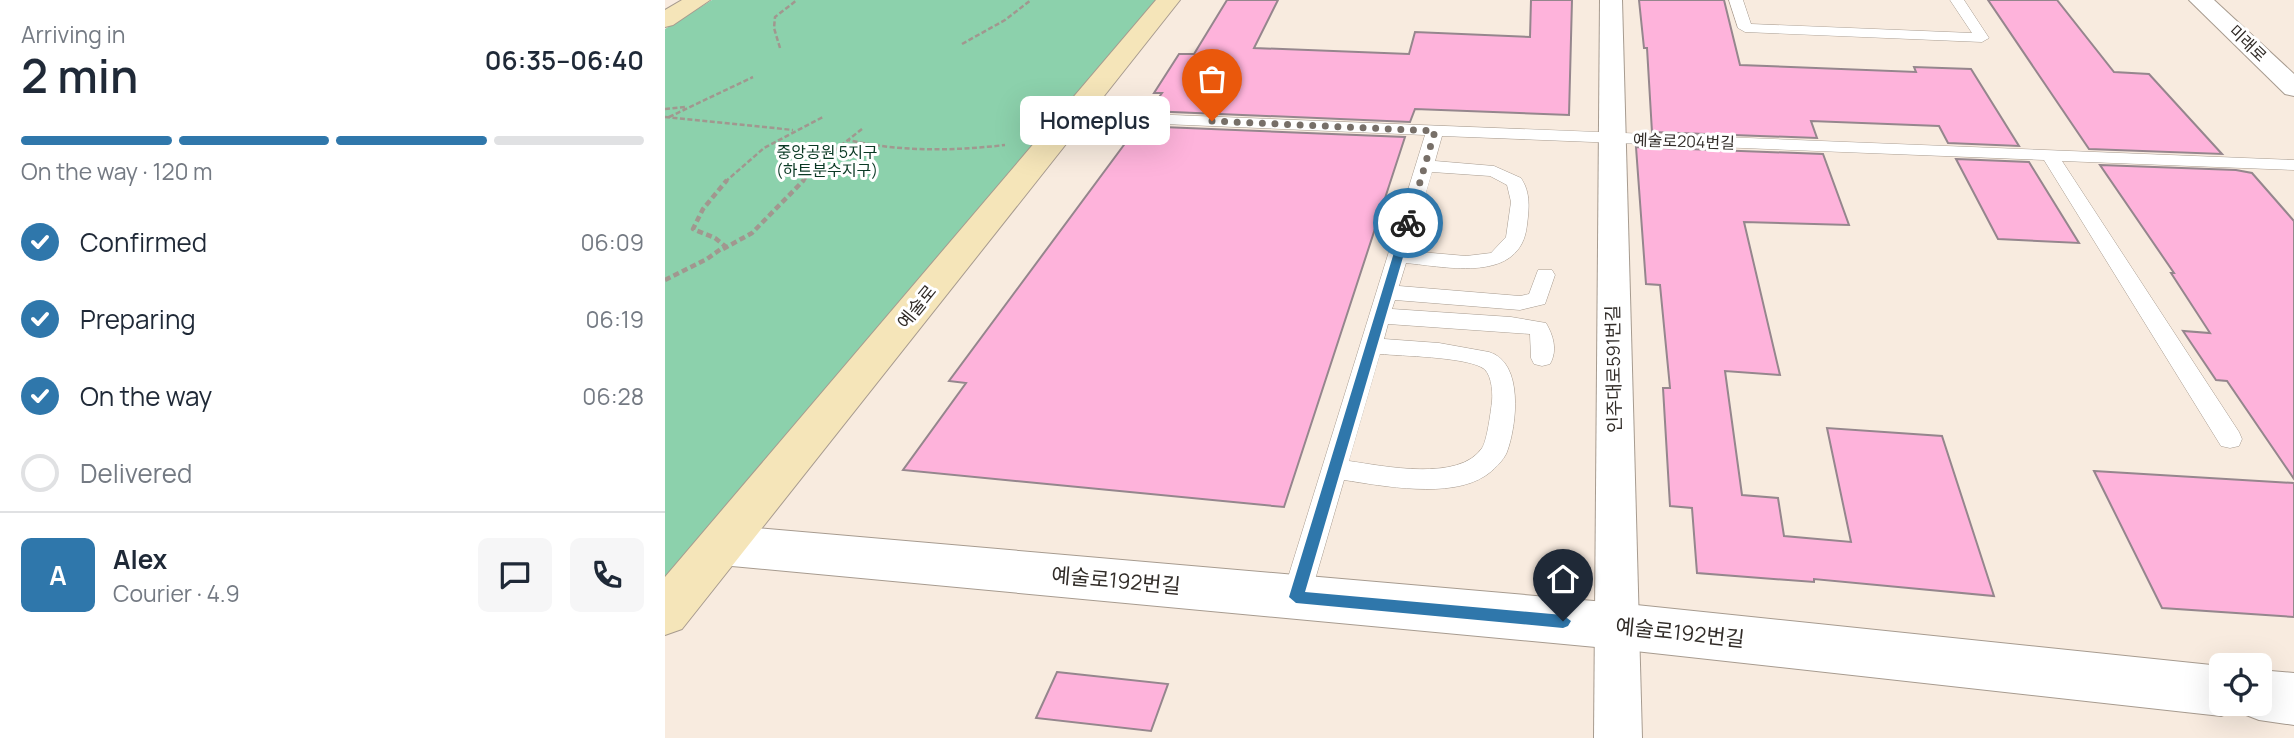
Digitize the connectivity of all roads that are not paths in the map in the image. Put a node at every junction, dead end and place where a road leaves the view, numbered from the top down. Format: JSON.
{"nodes":[{"id":1,"x":698,"y":0,"type":"edge"},
{"id":2,"x":1168,"y":0,"type":"edge"},
{"id":3,"x":1611,"y":0,"type":"edge"},
{"id":4,"x":1736,"y":0,"type":"edge"},
{"id":5,"x":1957,"y":0,"type":"edge"},
{"id":6,"x":2201,"y":0,"type":"edge"},
{"id":7,"x":2229,"y":0,"type":"edge"},
{"id":8,"x":665,"y":20,"type":"edge"},
{"id":9,"x":2294,"y":56,"type":"edge"},
{"id":10,"x":2294,"y":88,"type":"edge"},
{"id":11,"x":1064,"y":127,"type":"junction"},
{"id":12,"x":1435,"y":131,"type":"junction"},
{"id":13,"x":1612,"y":138,"type":"junction"},
{"id":14,"x":2050,"y":156,"type":"junction"},
{"id":15,"x":2294,"y":165,"type":"edge"},
{"id":16,"x":1425,"y":166,"type":"junction"},
{"id":17,"x":1399,"y":256,"type":"junction"},
{"id":18,"x":1545,"y":275,"type":"dead end"},
{"id":19,"x":1387,"y":292,"type":"junction"},
{"id":20,"x":1380,"y":316,"type":"junction"},
{"id":21,"x":1371,"y":346,"type":"junction"},
{"id":22,"x":1542,"y":358,"type":"dead end"},
{"id":23,"x":2230,"y":439,"type":"dead end"},
{"id":24,"x":1335,"y":469,"type":"junction"},
{"id":25,"x":721,"y":545,"type":"junction"},
{"id":26,"x":1296,"y":597,"type":"junction"},
{"id":27,"x":665,"y":613,"type":"edge"},
{"id":28,"x":1617,"y":626,"type":"junction"},
{"id":29,"x":2209,"y":690,"type":"edge"},
{"id":30,"x":2272,"y":696,"type":"edge"},
{"id":31,"x":2294,"y":699,"type":"edge"},
{"id":32,"x":1618,"y":738,"type":"edge"}],
"edges":[{"from":1,"to":8,"type":"main road"},
{"from":2,"to":11,"type":"main road","name":"예술로"},
{"from":3,"to":13,"type":"street","name":"인주대로591번길"},
{"from":4,"to":5,"type":"lane"},
{"from":6,"to":10,"type":"street","name":"미래로"},
{"from":7,"to":9,"type":"street","name":"미래로"},
{"from":11,"to":12,"type":"lane","name":"예술로204번길"},
{"from":11,"to":25,"type":"main road","name":"예술로"},
{"from":12,"to":13,"type":"lane","name":"예술로204번길"},
{"from":12,"to":16,"type":"lane"},
{"from":13,"to":14,"type":"lane","name":"예술로204번길"},
{"from":13,"to":28,"type":"street","name":"인주대로591번길"},
{"from":14,"to":15,"type":"lane","name":"예술로204번길"},
{"from":14,"to":23,"type":"lane"},
{"from":16,"to":17,"type":"lane"},
{"from":16,"to":17,"type":"lane"},
{"from":17,"to":19,"type":"lane"},
{"from":18,"to":19,"type":"lane"},
{"from":19,"to":20,"type":"lane"},
{"from":20,"to":21,"type":"lane"},
{"from":20,"to":22,"type":"lane"},
{"from":21,"to":24,"type":"lane"},
{"from":21,"to":24,"type":"lane"},
{"from":24,"to":26,"type":"lane"},
{"from":25,"to":26,"type":"street","name":"예술로192번길"},
{"from":25,"to":27,"type":"main road","name":"예술로"},
{"from":26,"to":28,"type":"street","name":"예술로192번길"},
{"from":28,"to":29,"type":"street","name":"예술로192번길"},
{"from":28,"to":32,"type":"street","name":"인주대로591번길"},
{"from":30,"to":31,"type":"street"}]}
